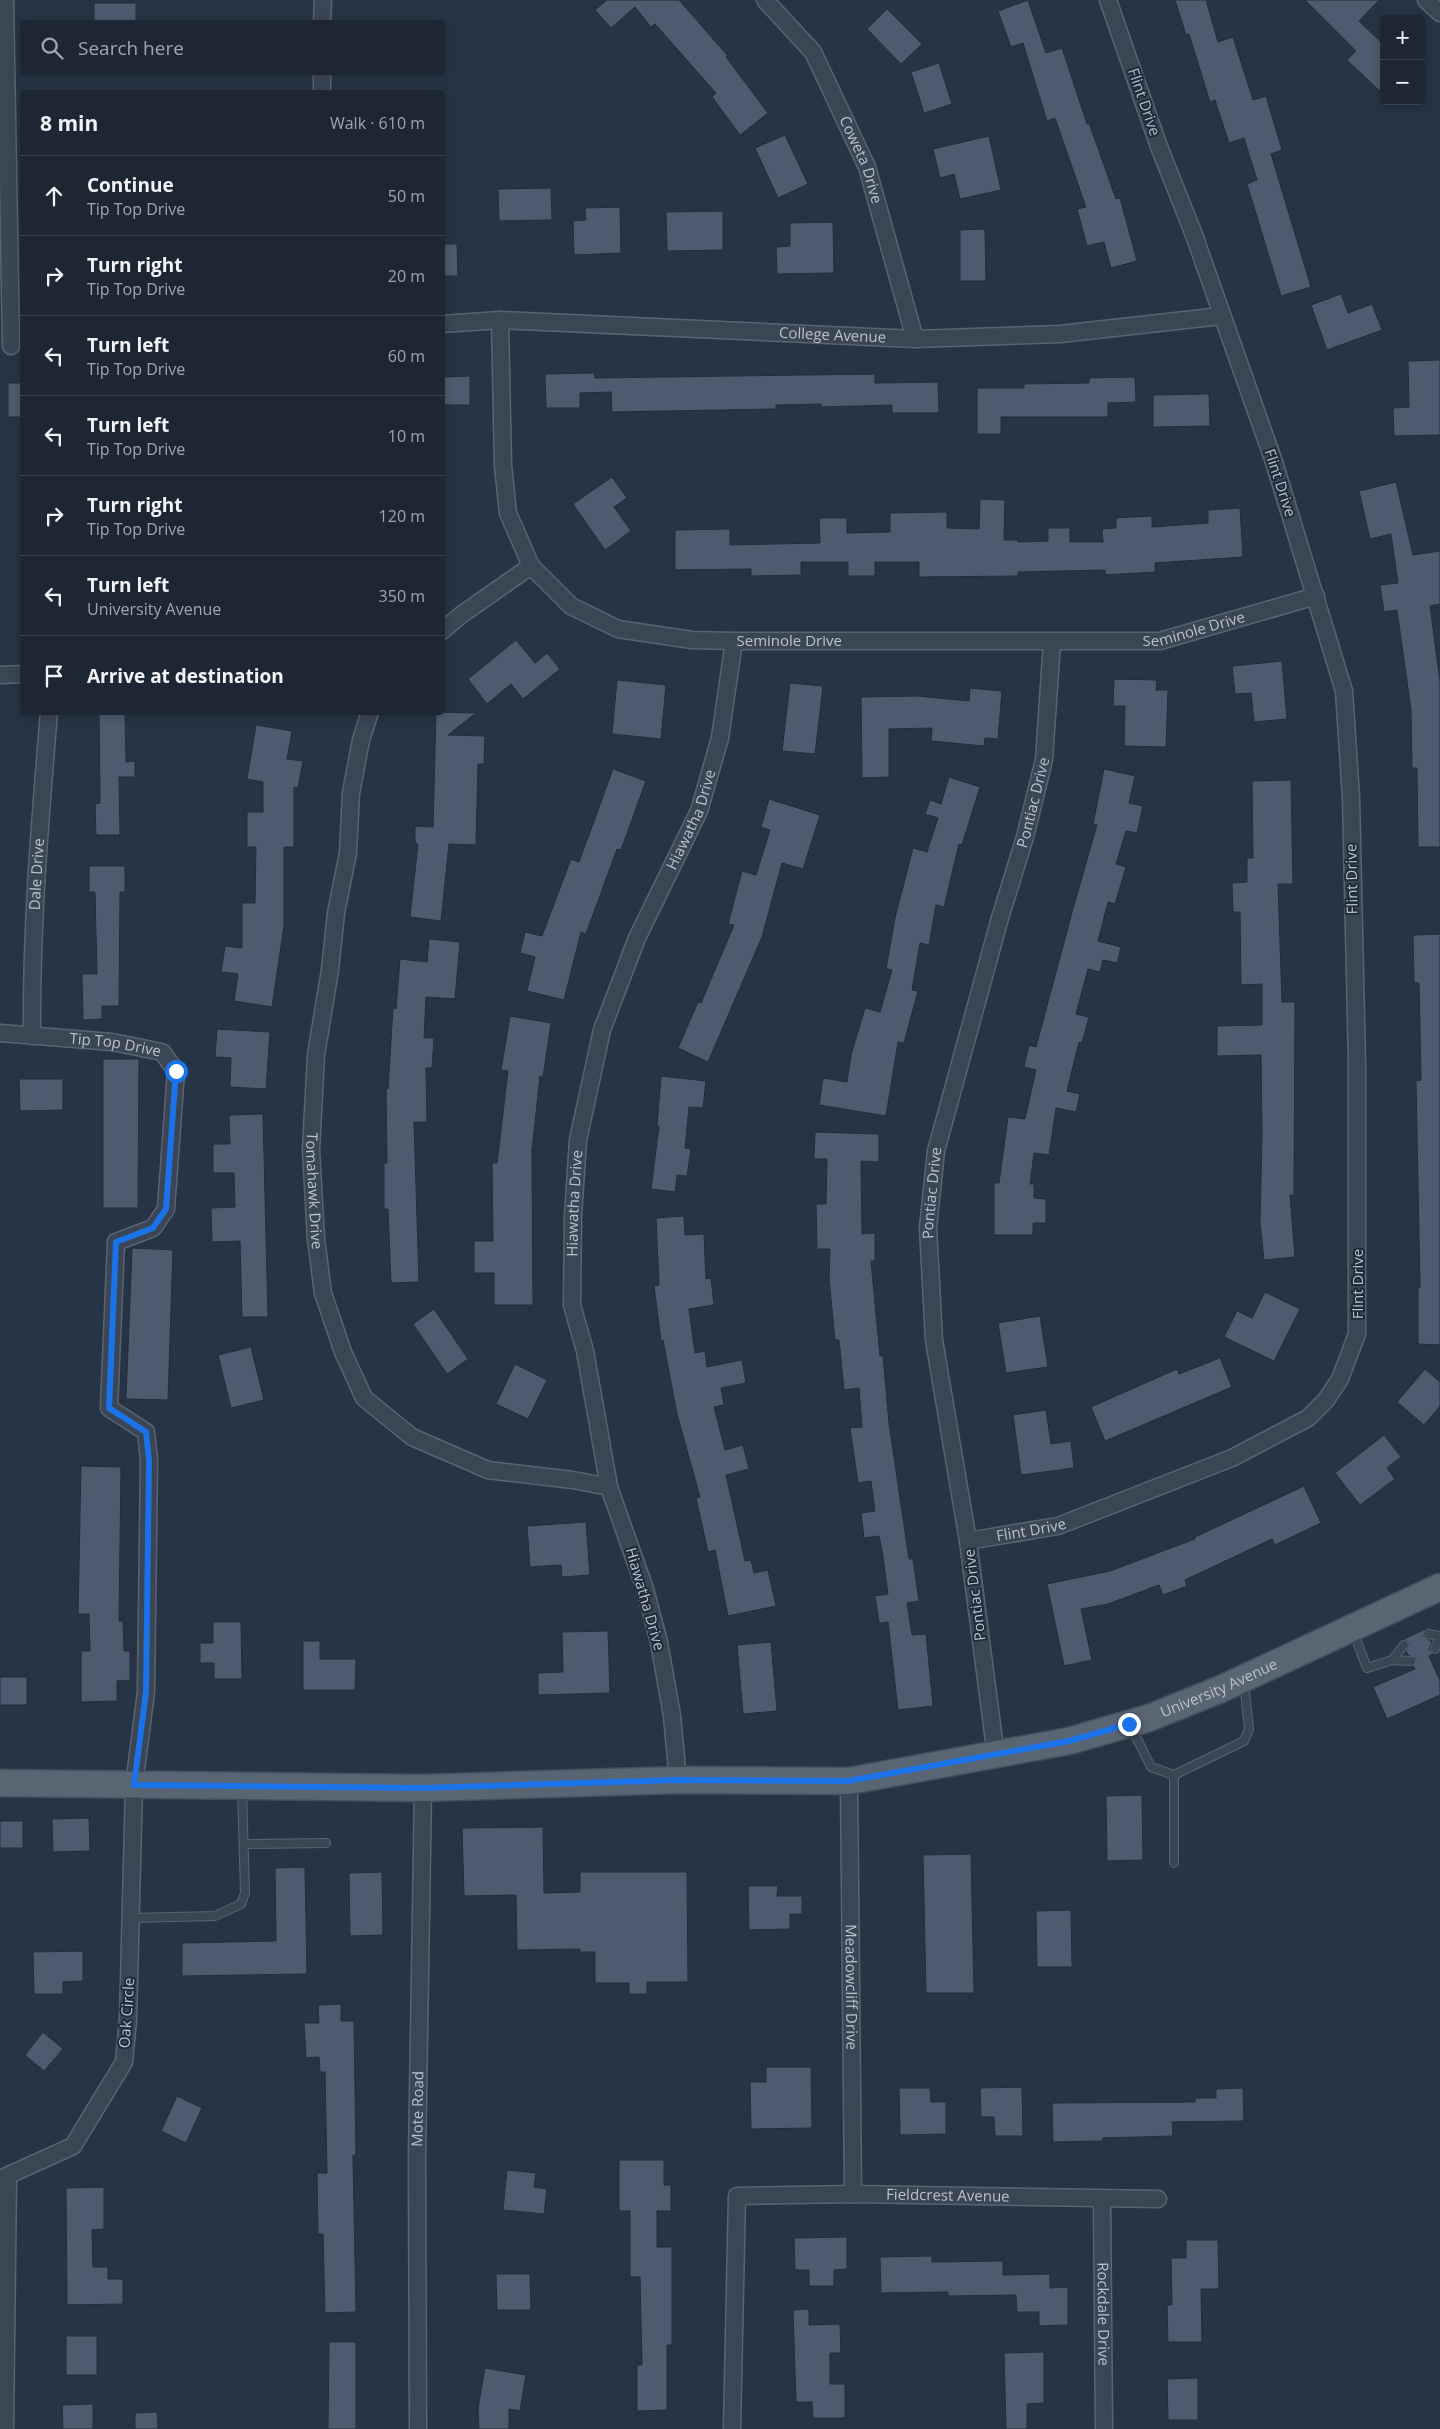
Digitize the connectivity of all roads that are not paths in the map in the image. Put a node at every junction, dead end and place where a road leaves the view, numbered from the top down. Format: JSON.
{"nodes":[{"id":1,"x":5,"y":0,"type":"edge"},
{"id":2,"x":323,"y":0,"type":"edge"},
{"id":3,"x":765,"y":0,"type":"edge"},
{"id":4,"x":1108,"y":0,"type":"edge"},
{"id":5,"x":1426,"y":0,"type":"edge"},
{"id":6,"x":1440,"y":13,"type":"edge"},
{"id":7,"x":322,"y":20,"type":"edge"},
{"id":8,"x":2,"y":41,"type":"edge"},
{"id":9,"x":322,"y":75,"type":"edge"},
{"id":10,"x":322,"y":90,"type":"edge"},
{"id":11,"x":1221,"y":316,"type":"junction"},
{"id":12,"x":500,"y":320,"type":"junction"},
{"id":13,"x":445,"y":324,"type":"edge"},
{"id":14,"x":915,"y":339,"type":"junction"},
{"id":15,"x":11,"y":346,"type":"edge"},
{"id":16,"x":531,"y":566,"type":"junction"},
{"id":17,"x":1316,"y":596,"type":"junction"},
{"id":18,"x":445,"y":628,"type":"edge"},
{"id":19,"x":734,"y":641,"type":"junction"},
{"id":20,"x":1052,"y":642,"type":"junction"},
{"id":21,"x":0,"y":674,"type":"edge"},
{"id":22,"x":20,"y":674,"type":"edge"},
{"id":23,"x":49,"y":715,"type":"edge"},
{"id":24,"x":369,"y":715,"type":"edge"},
{"id":25,"x":0,"y":1033,"type":"edge"},
{"id":26,"x":32,"y":1036,"type":"junction"},
{"id":27,"x":610,"y":1487,"type":"junction"},
{"id":28,"x":968,"y":1541,"type":"junction"},
{"id":29,"x":1440,"y":1587,"type":"edge"},
{"id":30,"x":1352,"y":1627,"type":"junction"},
{"id":31,"x":1428,"y":1634,"type":"dead end"},
{"id":32,"x":1440,"y":1636,"type":"edge"},
{"id":33,"x":1404,"y":1646,"type":"dead end"},
{"id":34,"x":1435,"y":1649,"type":"dead end"},
{"id":35,"x":1392,"y":1660,"type":"junction"},
{"id":36,"x":1411,"y":1660,"type":"dead end"},
{"id":37,"x":1243,"y":1679,"type":"junction"},
{"id":38,"x":1129,"y":1724,"type":"junction"},
{"id":39,"x":996,"y":1756,"type":"junction"},
{"id":40,"x":1174,"y":1775,"type":"junction"},
{"id":41,"x":678,"y":1780,"type":"junction"},
{"id":42,"x":848,"y":1781,"type":"junction"},
{"id":43,"x":0,"y":1783,"type":"edge"},
{"id":44,"x":134,"y":1785,"type":"junction"},
{"id":45,"x":242,"y":1786,"type":"junction"},
{"id":46,"x":423,"y":1788,"type":"junction"},
{"id":47,"x":326,"y":1843,"type":"dead end"},
{"id":48,"x":244,"y":1844,"type":"junction"},
{"id":49,"x":1174,"y":1863,"type":"dead end"},
{"id":50,"x":131,"y":1918,"type":"junction"},
{"id":51,"x":4,"y":2177,"type":"edge"},
{"id":52,"x":853,"y":2194,"type":"junction"},
{"id":53,"x":1158,"y":2199,"type":"dead end"},
{"id":54,"x":1102,"y":2200,"type":"junction"},
{"id":55,"x":5,"y":2429,"type":"edge"},
{"id":56,"x":418,"y":2429,"type":"edge"},
{"id":57,"x":732,"y":2429,"type":"edge"},
{"id":58,"x":1104,"y":2429,"type":"edge"}],
"edges":[{"from":1,"to":8,"type":"street"},
{"from":2,"to":7,"type":"street"},
{"from":3,"to":14,"type":"street","name":"Coweta Drive"},
{"from":4,"to":11,"type":"street","name":"Flint Drive"},
{"from":5,"to":6,"type":"street"},
{"from":8,"to":15,"type":"street"},
{"from":9,"to":10,"type":"street"},
{"from":11,"to":14,"type":"street","name":"College Avenue"},
{"from":11,"to":17,"type":"street","name":"Flint Drive"},
{"from":12,"to":13,"type":"street","name":"College Avenue"},
{"from":12,"to":14,"type":"street","name":"College Avenue"},
{"from":12,"to":16,"type":"street","name":"Seminole Drive"},
{"from":16,"to":18,"type":"street"},
{"from":16,"to":19,"type":"street","name":"Seminole Drive"},
{"from":17,"to":20,"type":"street","name":"Seminole Drive"},
{"from":17,"to":28,"type":"street","name":"Flint Drive"},
{"from":19,"to":20,"type":"street","name":"Seminole Drive"},
{"from":19,"to":27,"type":"street","name":"Hiawatha Drive"},
{"from":20,"to":28,"type":"street","name":"Pontiac Drive"},
{"from":21,"to":22,"type":"street"},
{"from":23,"to":26,"type":"street","name":"Dale Drive"},
{"from":24,"to":27,"type":"street","name":"Tomahawk Drive"},
{"from":25,"to":26,"type":"street","name":"Tip Top Drive"},
{"from":26,"to":44,"type":"street","name":"Tip Top Drive"},
{"from":27,"to":41,"type":"street","name":"Hiawatha Drive"},
{"from":28,"to":39,"type":"street","name":"Pontiac Drive"},
{"from":29,"to":30,"type":"main road","name":"University Avenue"},
{"from":30,"to":35,"type":"lane"},
{"from":30,"to":37,"type":"main road","name":"University Avenue"},
{"from":31,"to":32,"type":"lane"},
{"from":32,"to":34,"type":"lane"},
{"from":33,"to":35,"type":"lane"},
{"from":35,"to":36,"type":"lane"},
{"from":37,"to":38,"type":"main road","name":"University Avenue"},
{"from":37,"to":40,"type":"lane"},
{"from":38,"to":39,"type":"main road","name":"University Avenue"},
{"from":38,"to":40,"type":"lane"},
{"from":39,"to":42,"type":"main road","name":"University Avenue"},
{"from":40,"to":49,"type":"lane"},
{"from":41,"to":42,"type":"main road","name":"University Avenue"},
{"from":41,"to":46,"type":"main road","name":"University Avenue"},
{"from":42,"to":52,"type":"street","name":"Meadowcliff Drive"},
{"from":43,"to":44,"type":"main road","name":"University Avenue"},
{"from":44,"to":45,"type":"main road","name":"University Avenue"},
{"from":44,"to":50,"type":"street","name":"Oak Circle"},
{"from":45,"to":46,"type":"main road","name":"University Avenue"},
{"from":45,"to":48,"type":"lane"},
{"from":46,"to":56,"type":"street","name":"Mote Road"},
{"from":47,"to":48,"type":"lane"},
{"from":48,"to":50,"type":"lane"},
{"from":50,"to":51,"type":"street","name":"Oak Circle"},
{"from":51,"to":55,"type":"street"},
{"from":52,"to":54,"type":"street","name":"Fieldcrest Avenue"},
{"from":52,"to":57,"type":"street","name":"Fieldcrest Avenue"},
{"from":53,"to":54,"type":"street","name":"Fieldcrest Avenue"},
{"from":54,"to":58,"type":"street","name":"Rockdale Drive"}]}
